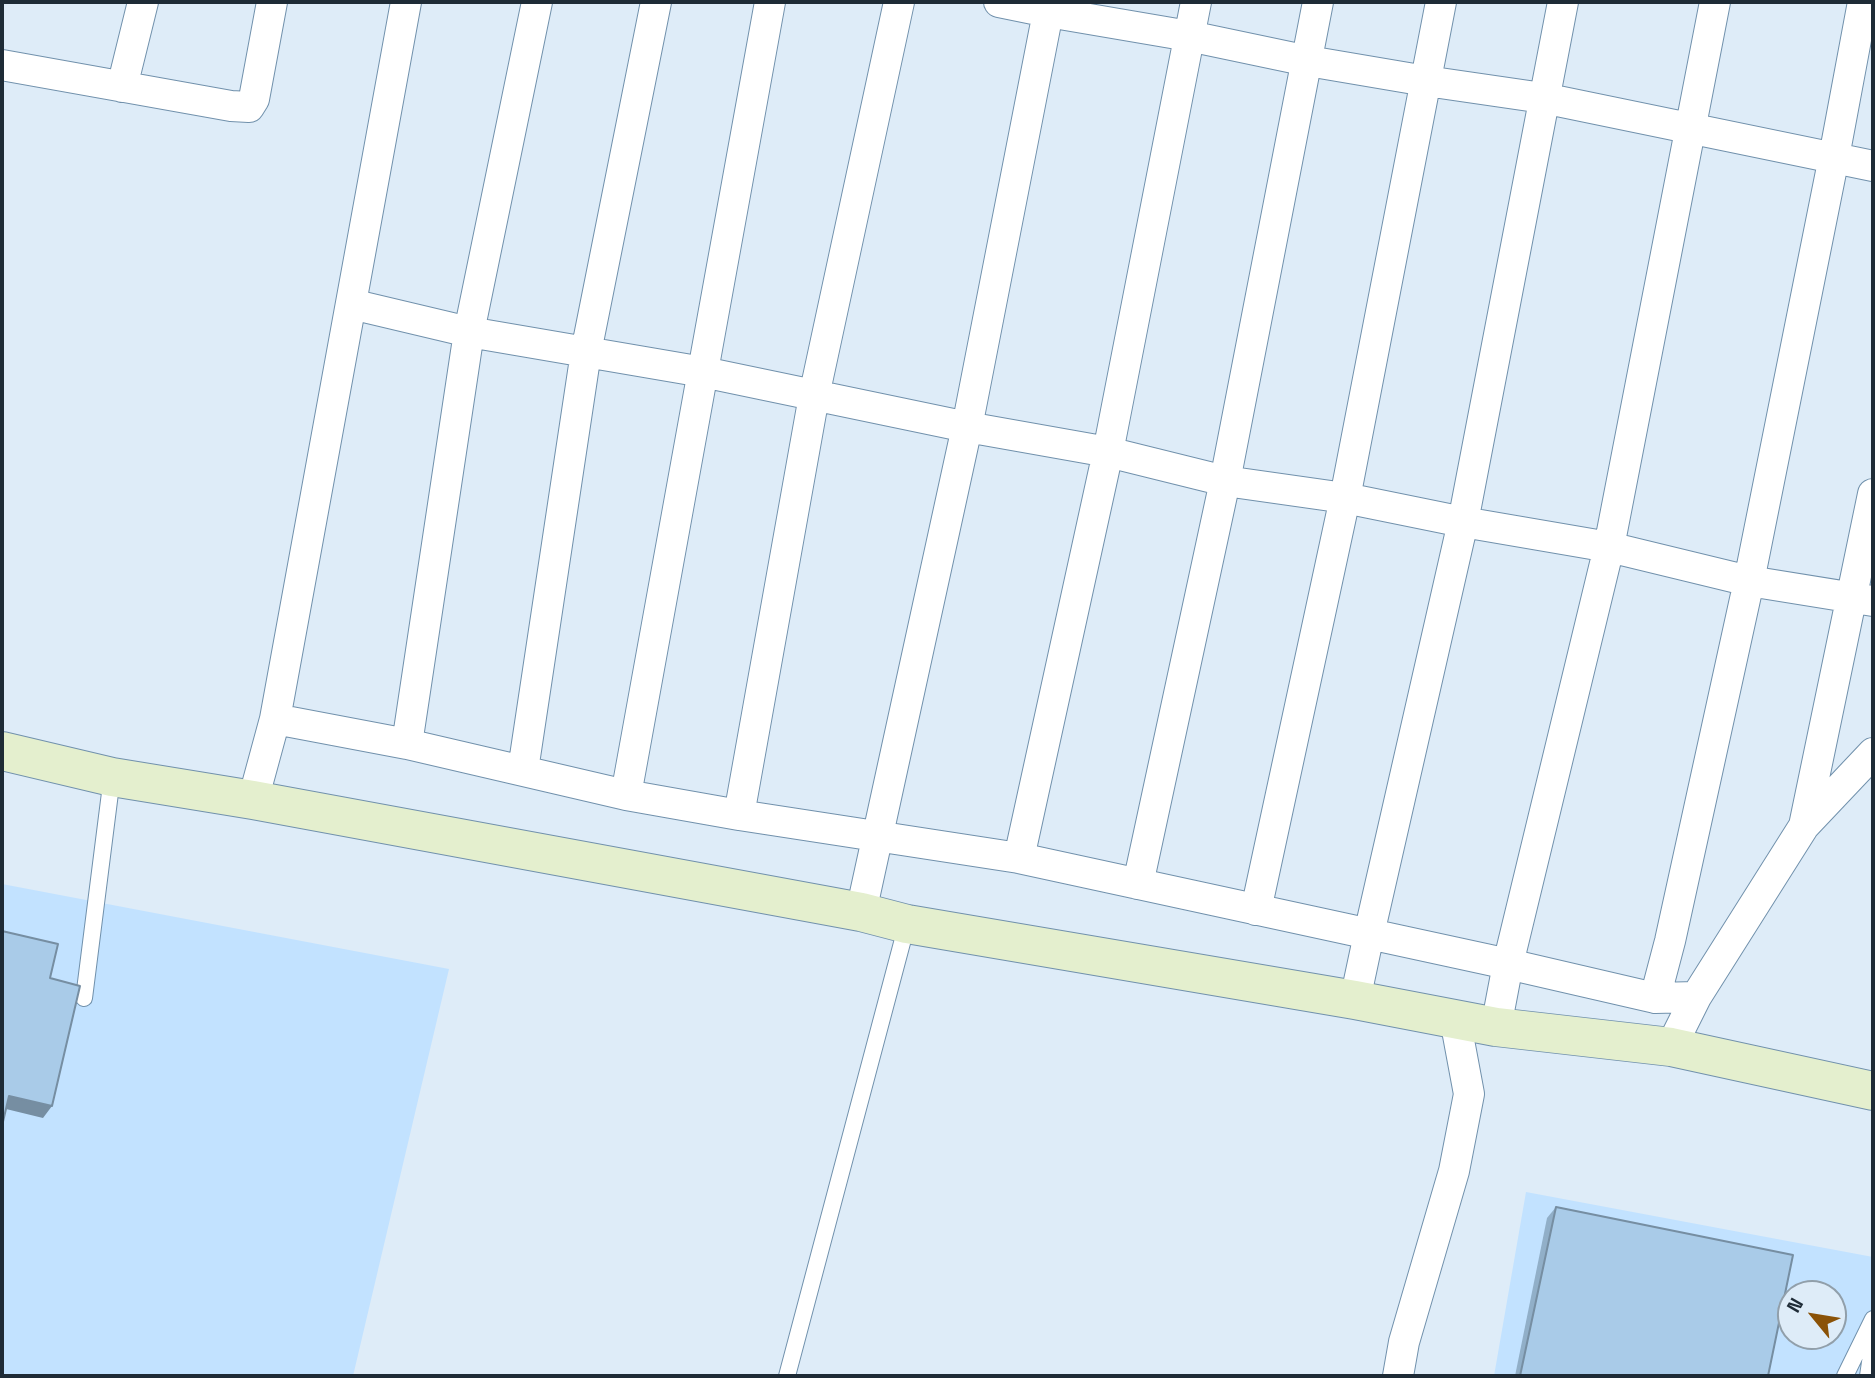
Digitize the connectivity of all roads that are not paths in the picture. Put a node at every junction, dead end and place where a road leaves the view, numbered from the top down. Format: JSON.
{"nodes":[{"id":1,"x":143,"y":2,"type":"edge"},
{"id":2,"x":272,"y":2,"type":"edge"},
{"id":3,"x":406,"y":2,"type":"edge"},
{"id":4,"x":537,"y":2,"type":"edge"},
{"id":5,"x":656,"y":2,"type":"edge"},
{"id":6,"x":770,"y":2,"type":"edge"},
{"id":7,"x":899,"y":2,"type":"edge"},
{"id":8,"x":999,"y":2,"type":"edge"},
{"id":9,"x":1196,"y":2,"type":"edge"},
{"id":10,"x":1318,"y":2,"type":"edge"},
{"id":11,"x":1441,"y":2,"type":"edge"},
{"id":12,"x":1563,"y":2,"type":"edge"},
{"id":13,"x":1715,"y":2,"type":"edge"},
{"id":14,"x":1863,"y":2,"type":"edge"},
{"id":15,"x":1049,"y":7,"type":"edge"},
{"id":16,"x":1189,"y":36,"type":"junction"},
{"id":17,"x":1308,"y":61,"type":"junction"},
{"id":18,"x":2,"y":65,"type":"edge"},
{"id":19,"x":1426,"y":81,"type":"junction"},
{"id":20,"x":122,"y":87,"type":"junction"},
{"id":21,"x":1543,"y":97,"type":"junction"},
{"id":22,"x":1690,"y":128,"type":"junction"},
{"id":23,"x":1834,"y":157,"type":"junction"},
{"id":24,"x":1873,"y":166,"type":"edge"},
{"id":25,"x":351,"y":304,"type":"junction"},
{"id":26,"x":470,"y":332,"type":"junction"},
{"id":27,"x":586,"y":352,"type":"junction"},
{"id":28,"x":703,"y":372,"type":"junction"},
{"id":29,"x":814,"y":396,"type":"junction"},
{"id":30,"x":967,"y":428,"type":"junction"},
{"id":31,"x":1108,"y":452,"type":"junction"},
{"id":32,"x":1225,"y":481,"type":"junction"},
{"id":33,"x":1873,"y":494,"type":"edge"},
{"id":34,"x":1345,"y":498,"type":"junction"},
{"id":35,"x":1464,"y":522,"type":"junction"},
{"id":36,"x":1609,"y":547,"type":"junction"},
{"id":37,"x":1749,"y":581,"type":"junction"},
{"id":38,"x":1863,"y":600,"type":"edge"},
{"id":39,"x":275,"y":719,"type":"junction"},
{"id":40,"x":407,"y":744,"type":"junction"},
{"id":41,"x":2,"y":751,"type":"edge"},
{"id":42,"x":1873,"y":753,"type":"edge"},
{"id":43,"x":523,"y":770,"type":"junction"},
{"id":44,"x":112,"y":777,"type":"junction"},
{"id":45,"x":626,"y":795,"type":"junction"},
{"id":46,"x":253,"y":800,"type":"junction"},
{"id":47,"x":739,"y":815,"type":"junction"},
{"id":48,"x":1804,"y":826,"type":"junction"},
{"id":49,"x":878,"y":835,"type":"junction"},
{"id":50,"x":1019,"y":858,"type":"junction"},
{"id":51,"x":1138,"y":884,"type":"junction"},
{"id":52,"x":1256,"y":909,"type":"junction"},
{"id":53,"x":861,"y":912,"type":"junction"},
{"id":54,"x":907,"y":924,"type":"junction"},
{"id":55,"x":1369,"y":934,"type":"junction"},
{"id":56,"x":1508,"y":964,"type":"junction"},
{"id":57,"x":1696,"y":997,"type":"junction"},
{"id":58,"x":84,"y":998,"type":"dead end"},
{"id":59,"x":1655,"y":998,"type":"junction"},
{"id":60,"x":1355,"y":1000,"type":"junction"},
{"id":61,"x":1455,"y":1020,"type":"junction"},
{"id":62,"x":1496,"y":1027,"type":"junction"},
{"id":63,"x":1671,"y":1047,"type":"junction"},
{"id":64,"x":1873,"y":1091,"type":"edge"},
{"id":65,"x":1873,"y":1319,"type":"edge"},
{"id":66,"x":1873,"y":1342,"type":"edge"},
{"id":67,"x":787,"y":1376,"type":"edge"},
{"id":68,"x":1398,"y":1376,"type":"edge"},
{"id":69,"x":1845,"y":1376,"type":"edge"},
{"id":70,"x":1868,"y":1376,"type":"edge"}],
"edges":[{"from":1,"to":20,"type":"street"},
{"from":2,"to":20,"type":"street"},
{"from":3,"to":25,"type":"street"},
{"from":4,"to":26,"type":"street"},
{"from":5,"to":27,"type":"street"},
{"from":6,"to":28,"type":"street"},
{"from":7,"to":29,"type":"street"},
{"from":8,"to":15,"type":"street"},
{"from":9,"to":16,"type":"street"},
{"from":10,"to":17,"type":"street"},
{"from":11,"to":19,"type":"street"},
{"from":12,"to":21,"type":"street"},
{"from":13,"to":22,"type":"street"},
{"from":14,"to":23,"type":"street"},
{"from":15,"to":16,"type":"street"},
{"from":15,"to":30,"type":"street"},
{"from":16,"to":17,"type":"street"},
{"from":16,"to":31,"type":"street"},
{"from":17,"to":19,"type":"street"},
{"from":17,"to":32,"type":"street"},
{"from":18,"to":20,"type":"street"},
{"from":19,"to":21,"type":"street"},
{"from":19,"to":34,"type":"street"},
{"from":21,"to":22,"type":"street"},
{"from":21,"to":35,"type":"street"},
{"from":22,"to":23,"type":"street"},
{"from":22,"to":36,"type":"street"},
{"from":23,"to":24,"type":"street"},
{"from":23,"to":37,"type":"street"},
{"from":25,"to":26,"type":"street"},
{"from":25,"to":39,"type":"street"},
{"from":26,"to":27,"type":"street"},
{"from":26,"to":40,"type":"street"},
{"from":27,"to":28,"type":"street"},
{"from":27,"to":43,"type":"street"},
{"from":28,"to":29,"type":"street"},
{"from":28,"to":45,"type":"street"},
{"from":29,"to":30,"type":"street"},
{"from":29,"to":47,"type":"street"},
{"from":30,"to":31,"type":"street"},
{"from":30,"to":49,"type":"street"},
{"from":31,"to":32,"type":"street"},
{"from":31,"to":50,"type":"street"},
{"from":32,"to":34,"type":"street"},
{"from":32,"to":51,"type":"street"},
{"from":33,"to":38,"type":"street"},
{"from":34,"to":35,"type":"street"},
{"from":34,"to":52,"type":"street"},
{"from":35,"to":36,"type":"street"},
{"from":35,"to":55,"type":"street"},
{"from":36,"to":37,"type":"street"},
{"from":36,"to":56,"type":"street"},
{"from":37,"to":38,"type":"street"},
{"from":37,"to":59,"type":"street"},
{"from":38,"to":48,"type":"street"},
{"from":39,"to":40,"type":"street"},
{"from":39,"to":46,"type":"street"},
{"from":40,"to":43,"type":"street"},
{"from":41,"to":44,"type":"street"},
{"from":42,"to":48,"type":"street"},
{"from":43,"to":45,"type":"street"},
{"from":44,"to":46,"type":"street"},
{"from":44,"to":58,"type":"lane"},
{"from":45,"to":47,"type":"street"},
{"from":46,"to":53,"type":"street"},
{"from":47,"to":49,"type":"street"},
{"from":48,"to":57,"type":"street"},
{"from":49,"to":50,"type":"street"},
{"from":49,"to":53,"type":"street"},
{"from":50,"to":51,"type":"street"},
{"from":51,"to":52,"type":"street"},
{"from":52,"to":55,"type":"street"},
{"from":53,"to":54,"type":"street"},
{"from":54,"to":60,"type":"street"},
{"from":54,"to":67,"type":"lane"},
{"from":55,"to":56,"type":"street"},
{"from":55,"to":60,"type":"street"},
{"from":56,"to":59,"type":"street"},
{"from":56,"to":62,"type":"street"},
{"from":57,"to":59,"type":"street"},
{"from":57,"to":63,"type":"street"},
{"from":60,"to":61,"type":"street"},
{"from":61,"to":62,"type":"street"},
{"from":61,"to":68,"type":"street"},
{"from":62,"to":63,"type":"street"},
{"from":63,"to":64,"type":"street"},
{"from":65,"to":69,"type":"lane"},
{"from":66,"to":70,"type":"lane"}]}
